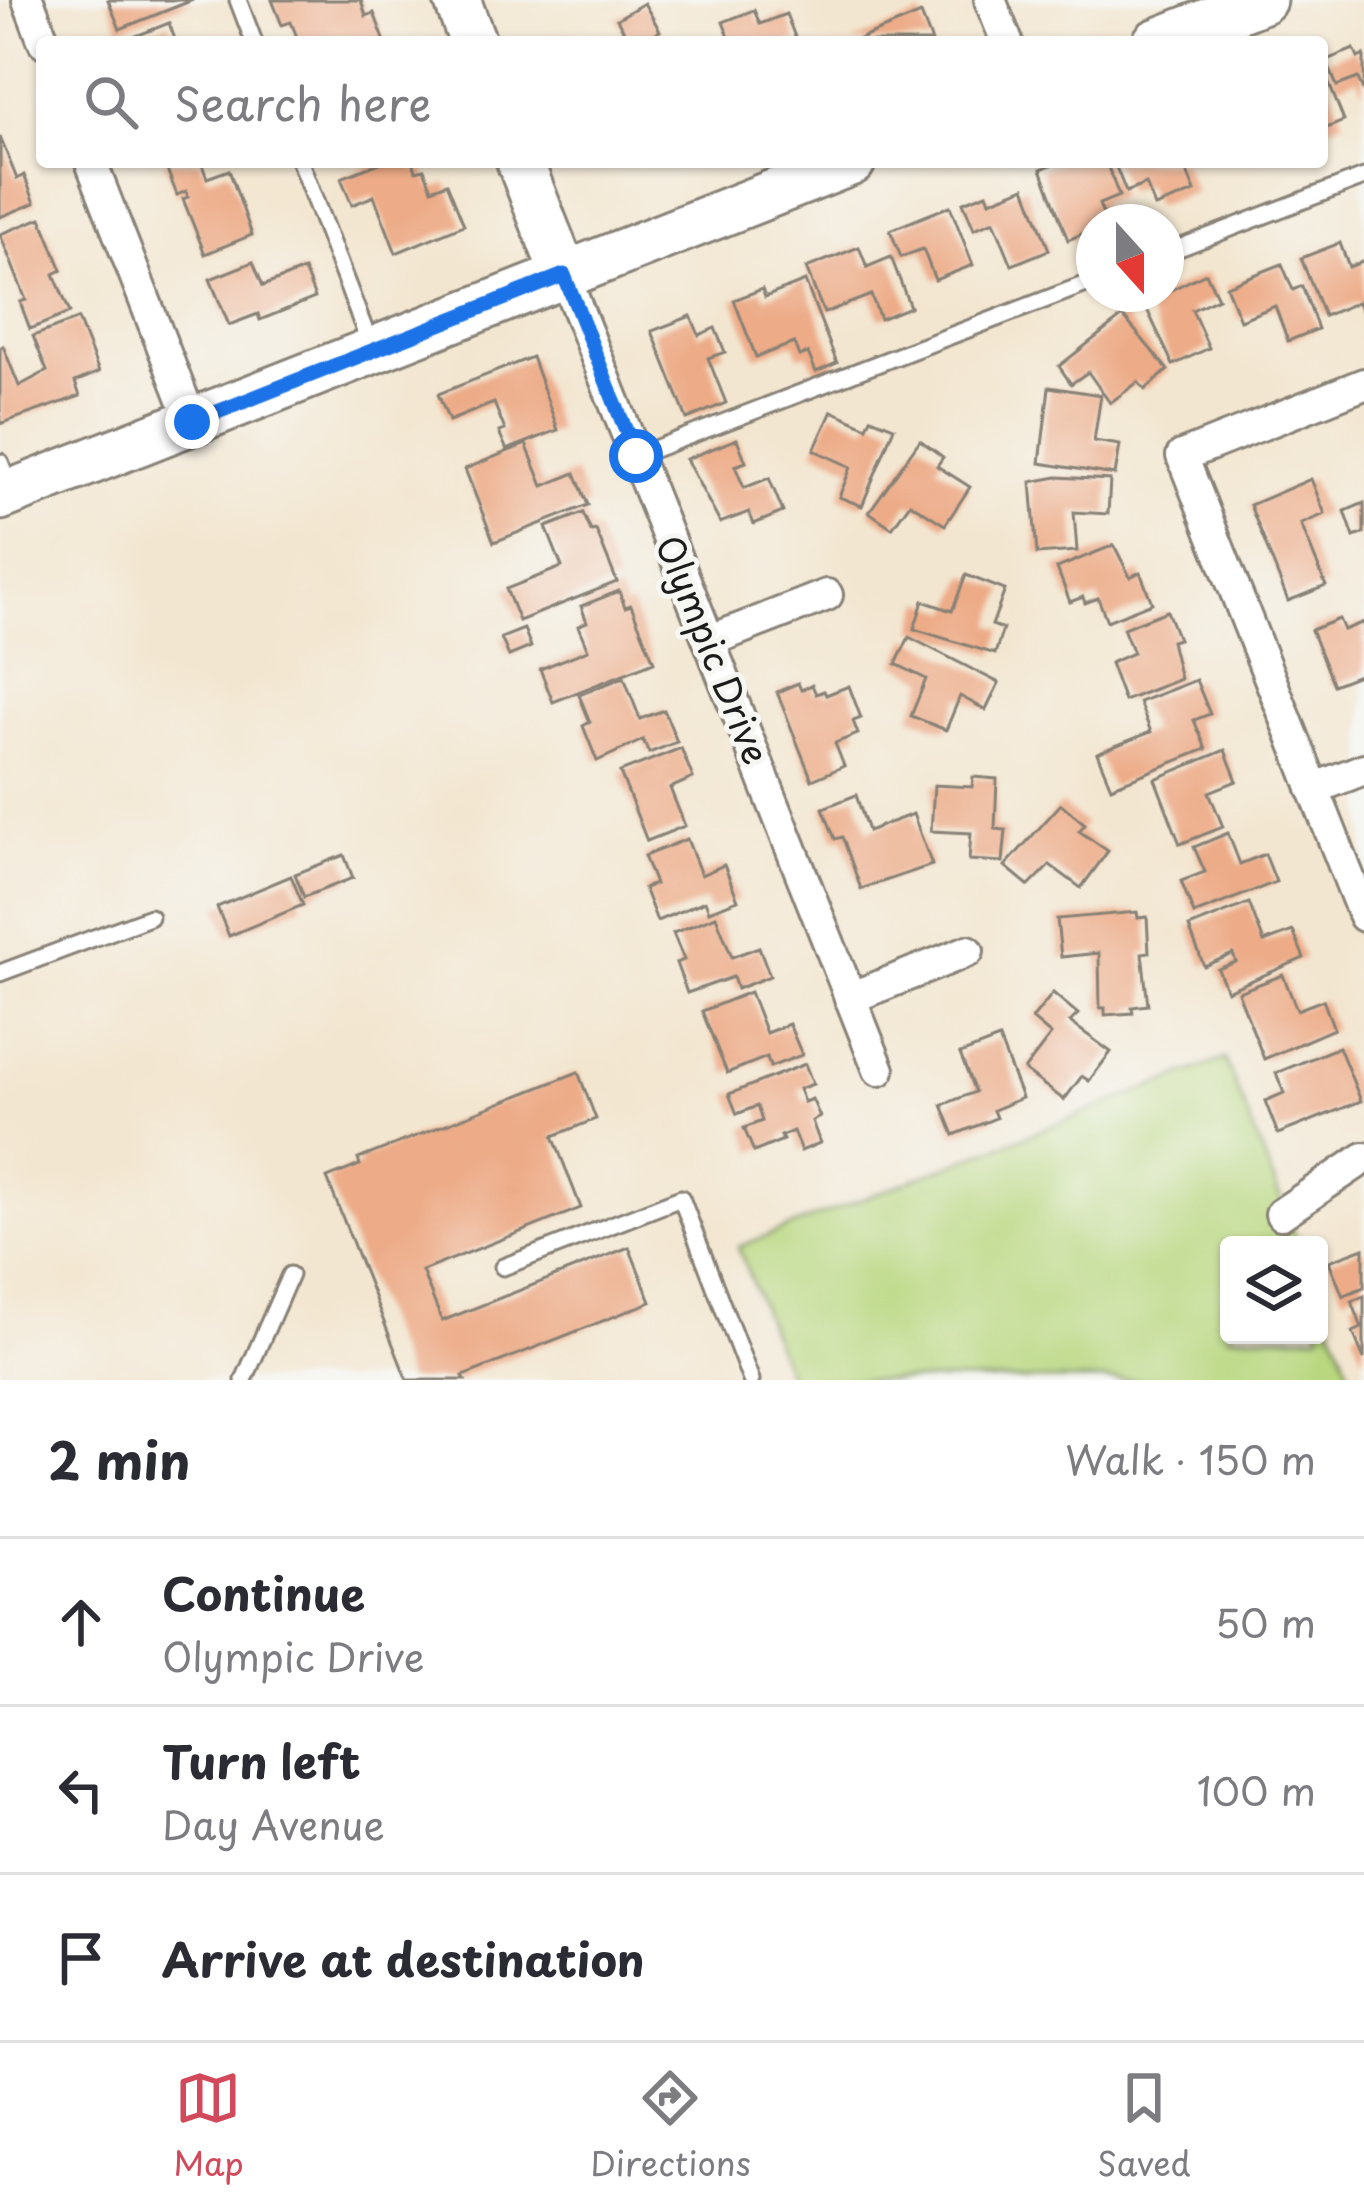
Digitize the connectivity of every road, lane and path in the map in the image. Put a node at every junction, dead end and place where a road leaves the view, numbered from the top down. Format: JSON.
{"nodes":[{"id":1,"x":28,"y":0,"type":"edge"},
{"id":2,"x":238,"y":0,"type":"edge"},
{"id":3,"x":457,"y":0,"type":"edge"},
{"id":4,"x":990,"y":0,"type":"edge"},
{"id":5,"x":1263,"y":0,"type":"edge"},
{"id":6,"x":42,"y":36,"type":"edge"},
{"id":7,"x":252,"y":36,"type":"edge"},
{"id":8,"x":471,"y":36,"type":"edge"},
{"id":9,"x":1004,"y":36,"type":"edge"},
{"id":10,"x":1171,"y":36,"type":"edge"},
{"id":11,"x":93,"y":168,"type":"edge"},
{"id":12,"x":302,"y":168,"type":"edge"},
{"id":13,"x":522,"y":168,"type":"edge"},
{"id":14,"x":837,"y":168,"type":"edge"},
{"id":15,"x":1364,"y":177,"type":"edge"},
{"id":16,"x":1184,"y":246,"type":"edge"},
{"id":17,"x":564,"y":275,"type":"junction"},
{"id":18,"x":1076,"y":287,"type":"edge"},
{"id":19,"x":372,"y":351,"type":"junction"},
{"id":20,"x":1364,"y":384,"type":"edge"},
{"id":21,"x":192,"y":422,"type":"junction"},
{"id":22,"x":636,"y":456,"type":"junction"},
{"id":23,"x":4,"y":484,"type":"edge"},
{"id":24,"x":827,"y":595,"type":"dead end"},
{"id":25,"x":709,"y":641,"type":"junction"},
{"id":26,"x":1364,"y":769,"type":"edge"},
{"id":27,"x":1313,"y":789,"type":"junction"},
{"id":28,"x":1364,"y":916,"type":"edge"},
{"id":29,"x":150,"y":917,"type":"dead end"},
{"id":30,"x":968,"y":951,"type":"dead end"},
{"id":31,"x":0,"y":974,"type":"edge"},
{"id":32,"x":850,"y":998,"type":"junction"},
{"id":33,"x":879,"y":1070,"type":"dead end"},
{"id":34,"x":1364,"y":1158,"type":"edge"},
{"id":35,"x":1280,"y":1214,"type":"dead end"},
{"id":36,"x":503,"y":1267,"type":"dead end"},
{"id":37,"x":290,"y":1275,"type":"dead end"},
{"id":38,"x":244,"y":1380,"type":"edge"},
{"id":39,"x":751,"y":1380,"type":"edge"}],
"edges":[{"from":1,"to":6,"type":"street"},
{"from":2,"to":7,"type":"lane"},
{"from":3,"to":8,"type":"street"},
{"from":4,"to":9,"type":"street"},
{"from":5,"to":10,"type":"street"},
{"from":11,"to":21,"type":"street"},
{"from":12,"to":19,"type":"lane"},
{"from":13,"to":17,"type":"street","name":"Olympic Drive"},
{"from":14,"to":17,"type":"street"},
{"from":15,"to":16,"type":"lane"},
{"from":17,"to":19,"type":"street"},
{"from":17,"to":22,"type":"street","name":"Olympic Drive"},
{"from":18,"to":22,"type":"lane"},
{"from":19,"to":21,"type":"street"},
{"from":20,"to":27,"type":"street"},
{"from":21,"to":23,"type":"street"},
{"from":22,"to":25,"type":"street","name":"Olympic Drive"},
{"from":24,"to":25,"type":"street"},
{"from":25,"to":32,"type":"street","name":"Olympic Drive"},
{"from":26,"to":27,"type":"street"},
{"from":27,"to":28,"type":"street"},
{"from":29,"to":31,"type":"lane"},
{"from":30,"to":32,"type":"street"},
{"from":32,"to":33,"type":"street","name":"Olympic Drive"},
{"from":34,"to":35,"type":"street"},
{"from":36,"to":39,"type":"lane"},
{"from":37,"to":38,"type":"lane"}]}
